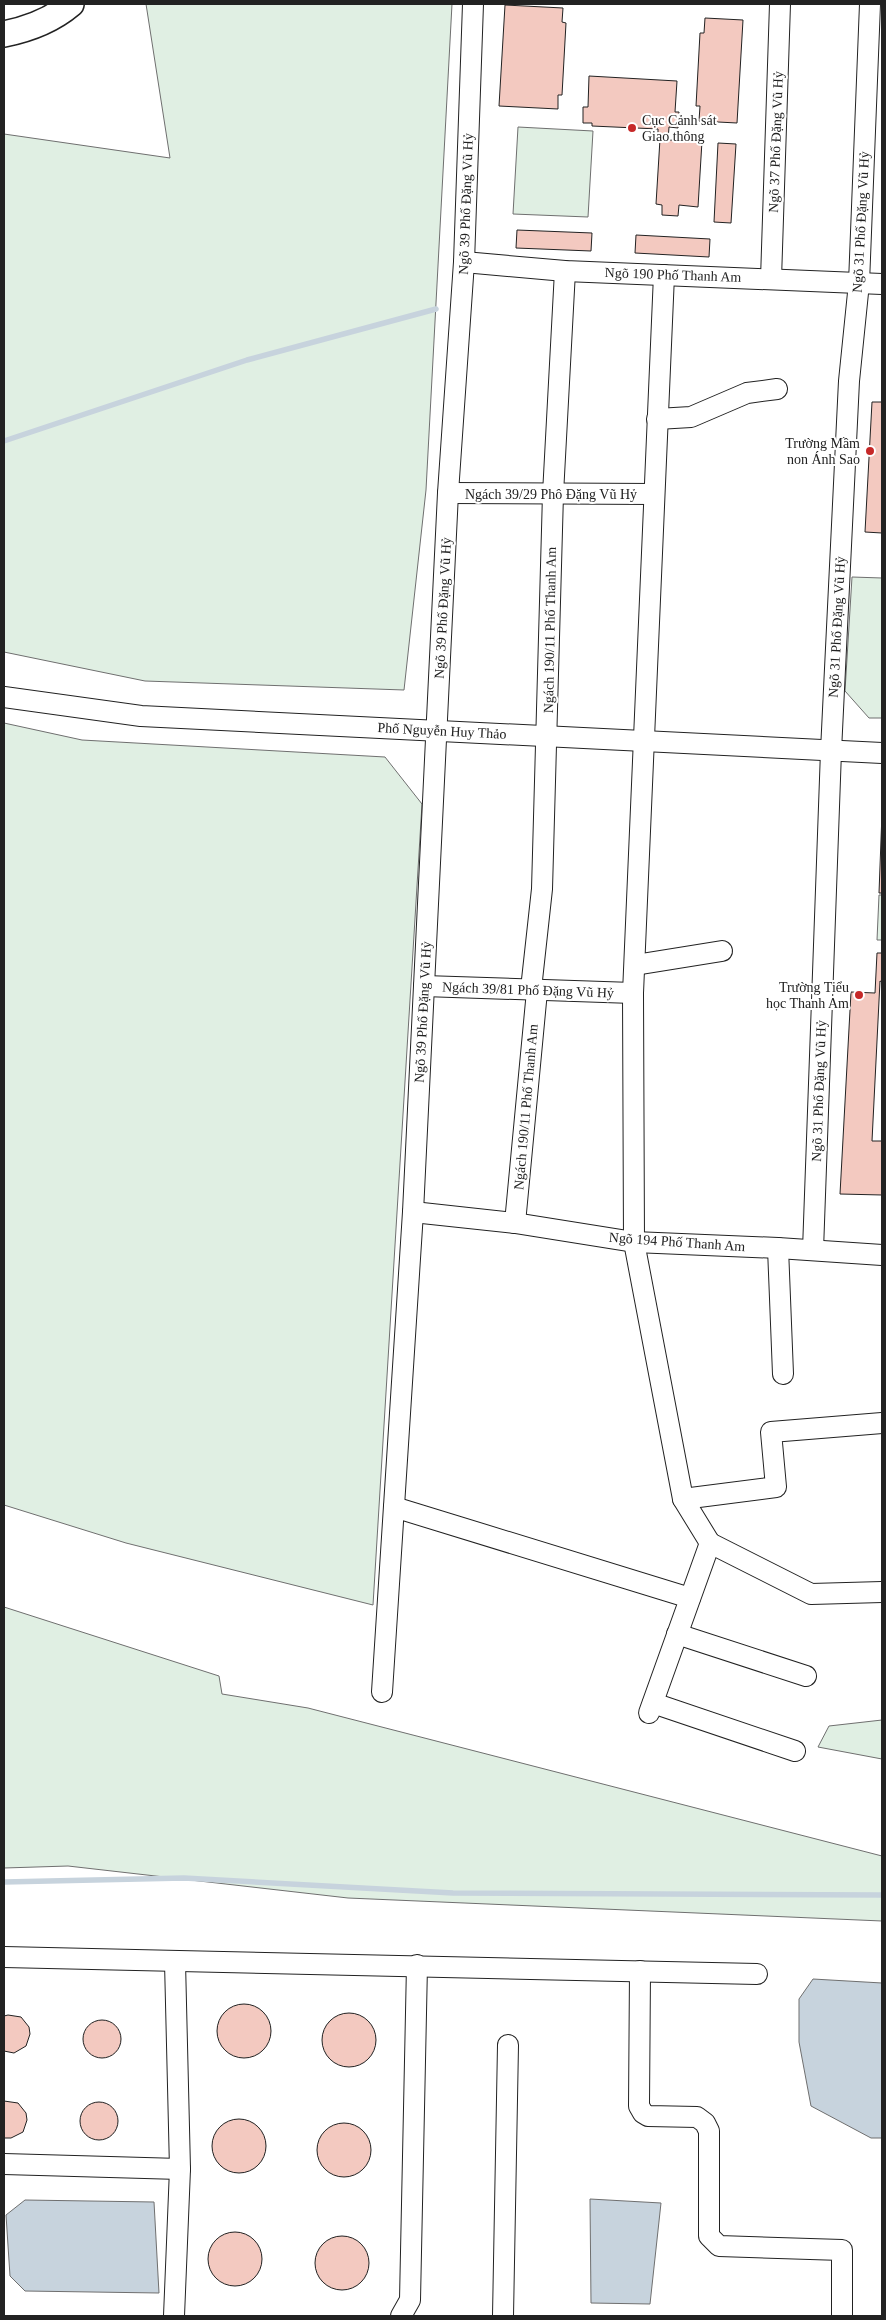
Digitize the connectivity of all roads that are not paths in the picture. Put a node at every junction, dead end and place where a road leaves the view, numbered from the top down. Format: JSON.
{"nodes":[{"id":1,"x":71,"y":4,"type":"edge"},
{"id":2,"x":473,"y":4,"type":"edge"},
{"id":3,"x":780,"y":4,"type":"edge"},
{"id":4,"x":870,"y":4,"type":"edge"},
{"id":5,"x":4,"y":34,"type":"edge"},
{"id":6,"x":464,"y":262,"type":"junction"},
{"id":7,"x":565,"y":271,"type":"junction"},
{"id":8,"x":664,"y":275,"type":"junction"},
{"id":9,"x":771,"y":279,"type":"junction"},
{"id":10,"x":859,"y":283,"type":"junction"},
{"id":11,"x":882,"y":284,"type":"edge"},
{"id":12,"x":777,"y":389,"type":"dead end"},
{"id":13,"x":657,"y":419,"type":"junction"},
{"id":14,"x":448,"y":493,"type":"junction"},
{"id":15,"x":553,"y":494,"type":"junction"},
{"id":16,"x":654,"y":494,"type":"junction"},
{"id":17,"x":4,"y":697,"type":"edge"},
{"id":18,"x":437,"y":731,"type":"junction"},
{"id":19,"x":547,"y":737,"type":"junction"},
{"id":20,"x":644,"y":742,"type":"junction"},
{"id":21,"x":831,"y":751,"type":"junction"},
{"id":22,"x":882,"y":754,"type":"edge"},
{"id":23,"x":722,"y":952,"type":"dead end"},
{"id":24,"x":635,"y":965,"type":"junction"},
{"id":25,"x":424,"y":986,"type":"junction"},
{"id":26,"x":534,"y":990,"type":"junction"},
{"id":27,"x":632,"y":993,"type":"junction"},
{"id":28,"x":414,"y":1212,"type":"junction"},
{"id":29,"x":515,"y":1223,"type":"junction"},
{"id":30,"x":634,"y":1242,"type":"junction"},
{"id":31,"x":778,"y":1248,"type":"junction"},
{"id":32,"x":813,"y":1250,"type":"junction"},
{"id":33,"x":882,"y":1255,"type":"edge"},
{"id":34,"x":783,"y":1374,"type":"dead end"},
{"id":35,"x":882,"y":1422,"type":"edge"},
{"id":36,"x":683,"y":1499,"type":"junction"},
{"id":37,"x":394,"y":1507,"type":"junction"},
{"id":38,"x":710,"y":1543,"type":"junction"},
{"id":39,"x":882,"y":1592,"type":"edge"},
{"id":40,"x":690,"y":1598,"type":"junction"},
{"id":41,"x":677,"y":1634,"type":"junction"},
{"id":42,"x":806,"y":1676,"type":"dead end"},
{"id":43,"x":382,"y":1692,"type":"dead end"},
{"id":44,"x":795,"y":1751,"type":"dead end"},
{"id":45,"x":4,"y":1957,"type":"edge"},
{"id":46,"x":175,"y":1962,"type":"junction"},
{"id":47,"x":417,"y":1965,"type":"junction"},
{"id":48,"x":640,"y":1971,"type":"junction"},
{"id":49,"x":757,"y":1974,"type":"dead end"},
{"id":50,"x":508,"y":2045,"type":"dead end"},
{"id":51,"x":4,"y":2164,"type":"edge"},
{"id":52,"x":180,"y":2169,"type":"junction"},
{"id":53,"x":174,"y":2316,"type":"edge"},
{"id":54,"x":401,"y":2316,"type":"edge"},
{"id":55,"x":503,"y":2316,"type":"edge"},
{"id":56,"x":842,"y":2316,"type":"edge"}],
"edges":[{"from":1,"to":5,"type":"main road"},
{"from":2,"to":6,"type":"street","name":"Ngõ 39 Phố Đặng Vũ Hỷ"},
{"from":3,"to":9,"type":"street","name":"Ngõ 37 Phố Đặng Vũ Hỷ"},
{"from":4,"to":10,"type":"street","name":"Ngõ 31 Phố Đặng Vũ Hỷ"},
{"from":6,"to":7,"type":"street","name":"Ngõ 190 Phố Thanh Am"},
{"from":6,"to":14,"type":"street","name":"Ngõ 39 Phố Đặng Vũ Hỷ"},
{"from":7,"to":8,"type":"street","name":"Ngõ 190 Phố Thanh Am"},
{"from":7,"to":15,"type":"street","name":"Ngách 190/11 Phố Thanh Am"},
{"from":8,"to":9,"type":"street","name":"Ngõ 190 Phố Thanh Am"},
{"from":8,"to":13,"type":"street"},
{"from":9,"to":10,"type":"street","name":"Ngõ 190 Phố Thanh Am"},
{"from":10,"to":11,"type":"street","name":"Ngõ 190 Phố Thanh Am"},
{"from":10,"to":21,"type":"street","name":"Ngõ 31 Phố Đặng Vũ Hỷ"},
{"from":12,"to":13,"type":"street"},
{"from":13,"to":16,"type":"street"},
{"from":14,"to":15,"type":"street","name":"Ngách 39/29 Phô Đặng Vũ Hỷ"},
{"from":14,"to":18,"type":"street","name":"Ngõ 39 Phố Đặng Vũ Hỷ"},
{"from":15,"to":16,"type":"street","name":"Ngách 39/29 Phô Đặng Vũ Hỷ"},
{"from":15,"to":19,"type":"street","name":"Ngách 190/11 Phố Thanh Am"},
{"from":16,"to":20,"type":"street"},
{"from":17,"to":18,"type":"street","name":"Phố Nguyễn Huy Thảo"},
{"from":18,"to":19,"type":"street","name":"Phố Nguyễn Huy Thảo"},
{"from":18,"to":25,"type":"street","name":"Ngõ 39 Phố Đặng Vũ Hỷ"},
{"from":19,"to":20,"type":"street","name":"Phố Nguyễn Huy Thảo"},
{"from":19,"to":26,"type":"street","name":"Ngách 190/11 Phố Thanh Am"},
{"from":20,"to":21,"type":"street","name":"Phố Nguyễn Huy Thảo"},
{"from":20,"to":24,"type":"street"},
{"from":21,"to":22,"type":"street","name":"Phố Nguyễn Huy Thảo"},
{"from":21,"to":32,"type":"street","name":"Ngõ 31 Phố Đặng Vũ Hỷ"},
{"from":23,"to":24,"type":"street"},
{"from":24,"to":27,"type":"street"},
{"from":25,"to":26,"type":"street","name":"Ngách 39/81 Phố Đặng Vũ Hỷ"},
{"from":25,"to":28,"type":"street","name":"Ngõ 39 Phố Đặng Vũ Hỷ"},
{"from":26,"to":27,"type":"street","name":"Ngách 39/81 Phố Đặng Vũ Hỷ"},
{"from":26,"to":29,"type":"street","name":"Ngách 190/11 Phố Thanh Am"},
{"from":27,"to":30,"type":"street"},
{"from":28,"to":29,"type":"street","name":"Ngõ 194 Phố Thanh Am"},
{"from":28,"to":37,"type":"street","name":"Ngõ 39 Phố Đặng Vũ Hỷ"},
{"from":29,"to":30,"type":"street","name":"Ngõ 194 Phố Thanh Am"},
{"from":30,"to":31,"type":"street","name":"Ngõ 194 Phố Thanh Am"},
{"from":30,"to":36,"type":"street"},
{"from":31,"to":32,"type":"street","name":"Ngõ 194 Phố Thanh Am"},
{"from":31,"to":34,"type":"street"},
{"from":32,"to":33,"type":"street","name":"Ngõ 194 Phố Thanh Am"},
{"from":35,"to":36,"type":"street"},
{"from":36,"to":38,"type":"street"},
{"from":37,"to":40,"type":"street"},
{"from":37,"to":43,"type":"street","name":"Ngõ 39 Phố Đặng Vũ Hỷ"},
{"from":38,"to":39,"type":"street"},
{"from":38,"to":40,"type":"street"},
{"from":40,"to":41,"type":"street"},
{"from":41,"to":42,"type":"street"},
{"from":41,"to":44,"type":"street"},
{"from":45,"to":46,"type":"street"},
{"from":46,"to":47,"type":"street"},
{"from":46,"to":52,"type":"street"},
{"from":47,"to":48,"type":"street"},
{"from":47,"to":54,"type":"street"},
{"from":48,"to":49,"type":"street"},
{"from":48,"to":56,"type":"street"},
{"from":50,"to":55,"type":"street"},
{"from":51,"to":52,"type":"street"},
{"from":52,"to":53,"type":"street"}]}
